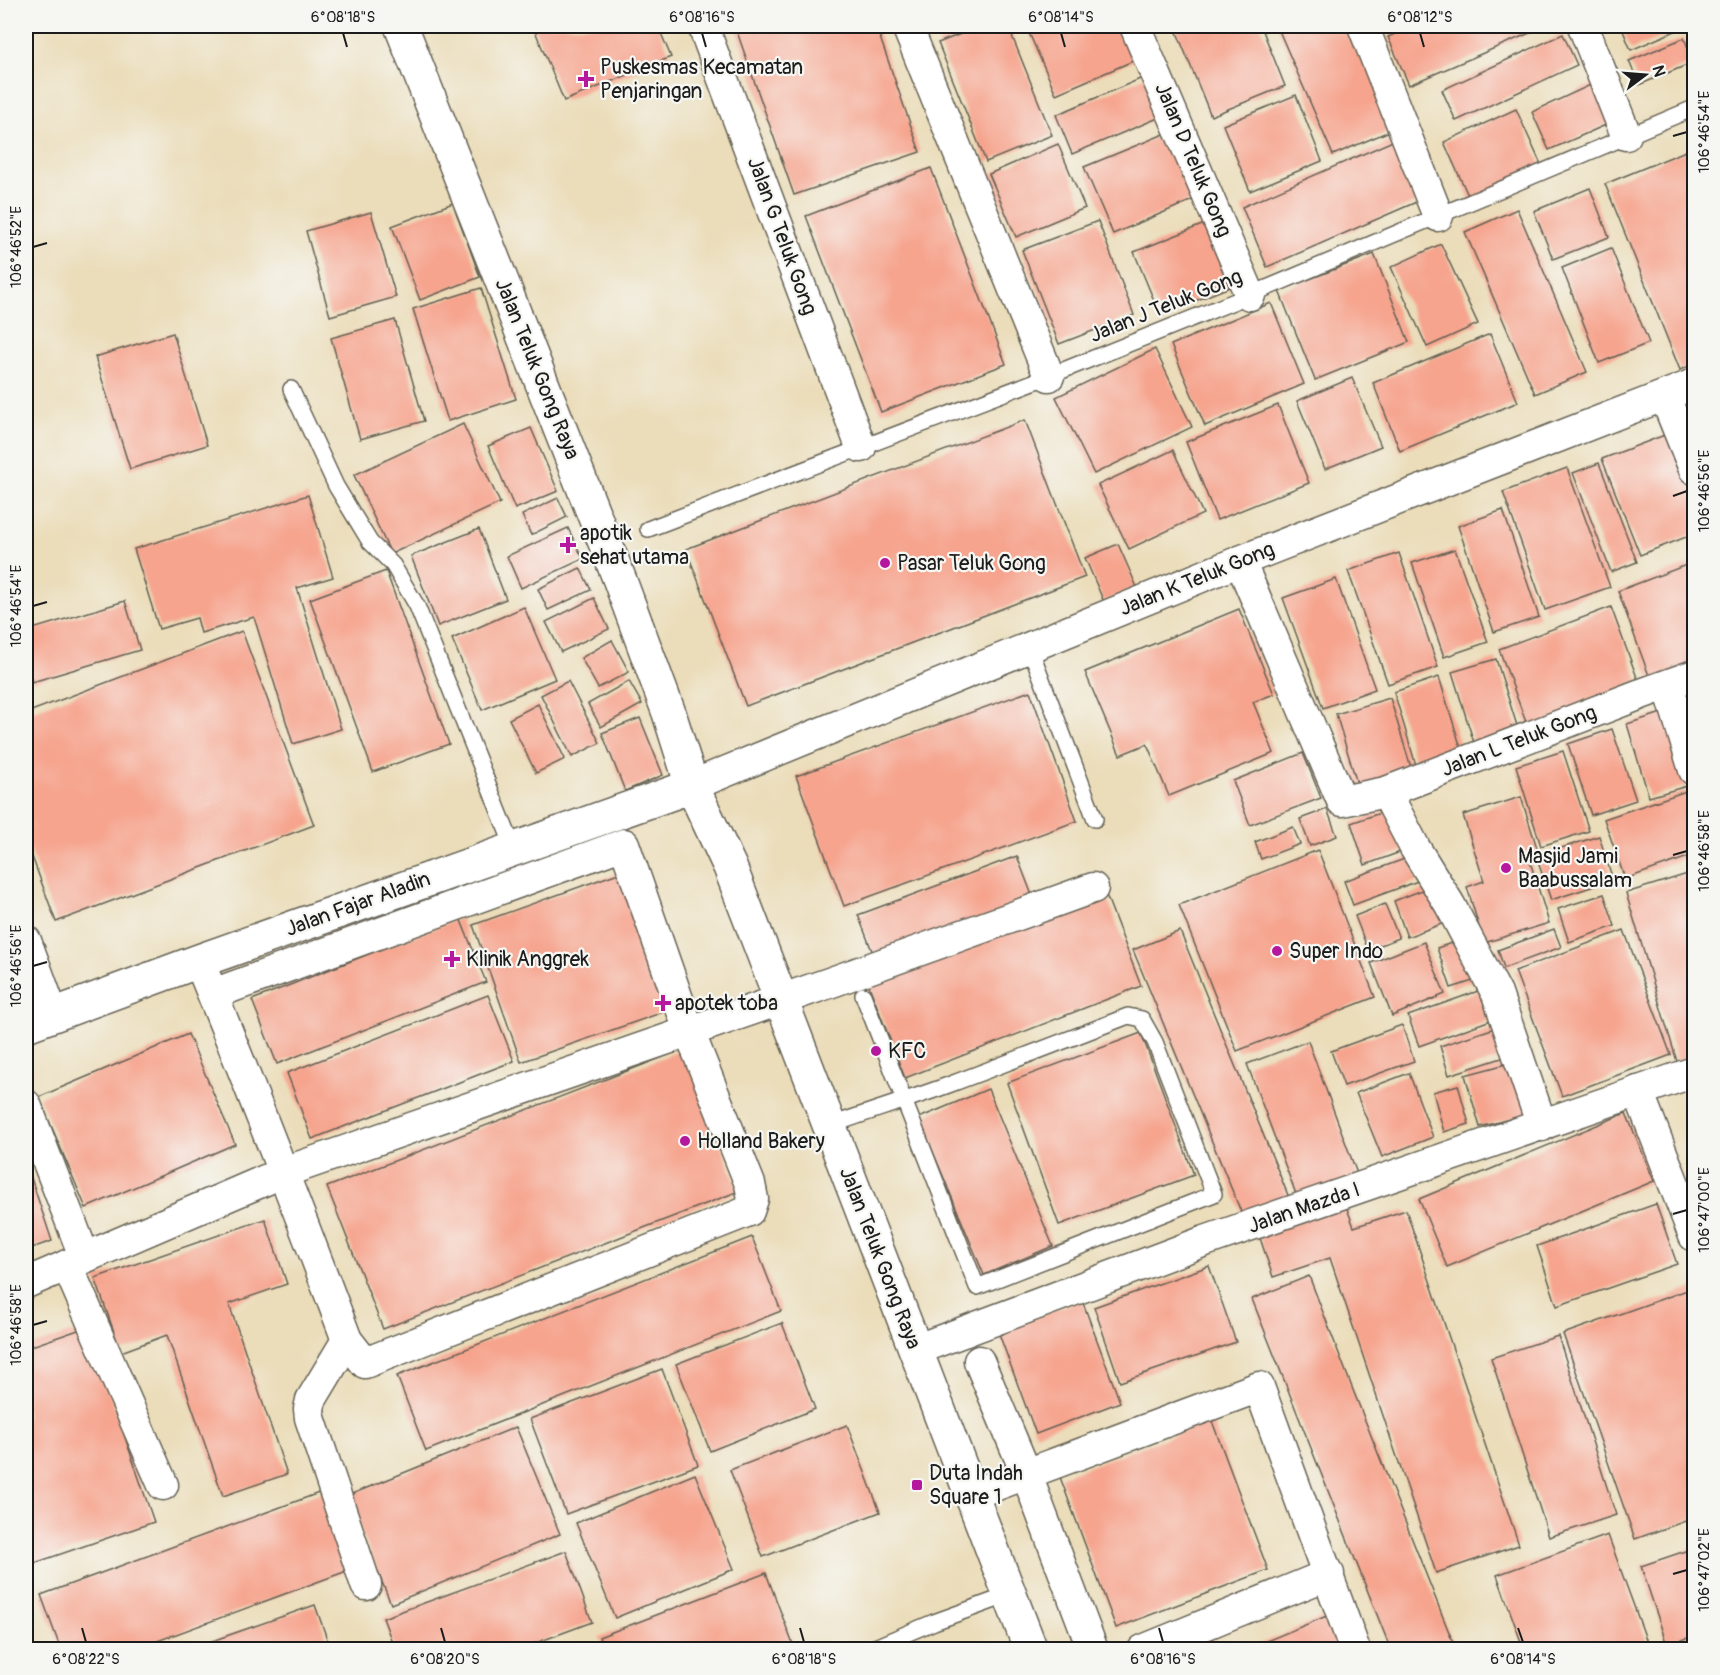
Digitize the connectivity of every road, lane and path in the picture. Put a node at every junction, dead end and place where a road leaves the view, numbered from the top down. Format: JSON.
{"nodes":[{"id":1,"x":402,"y":26,"type":"edge"},
{"id":2,"x":703,"y":26,"type":"edge"},
{"id":3,"x":907,"y":26,"type":"edge"},
{"id":4,"x":1135,"y":26,"type":"edge"},
{"id":5,"x":1363,"y":26,"type":"edge"},
{"id":6,"x":1583,"y":26,"type":"edge"},
{"id":7,"x":1695,"y":108,"type":"edge"},
{"id":8,"x":1626,"y":135,"type":"junction"},
{"id":9,"x":1438,"y":216,"type":"junction"},
{"id":10,"x":1250,"y":295,"type":"junction"},
{"id":11,"x":1049,"y":376,"type":"junction"},
{"id":12,"x":1695,"y":384,"type":"edge"},
{"id":13,"x":291,"y":389,"type":"dead end"},
{"id":14,"x":1665,"y":397,"type":"junction"},
{"id":15,"x":861,"y":447,"type":"junction"},
{"id":16,"x":1695,"y":469,"type":"edge"},
{"id":17,"x":648,"y":529,"type":"dead end"},
{"id":18,"x":1240,"y":561,"type":"junction"},
{"id":19,"x":1030,"y":648,"type":"junction"},
{"id":20,"x":1682,"y":680,"type":"edge"},
{"id":21,"x":1695,"y":770,"type":"edge"},
{"id":22,"x":697,"y":784,"type":"junction"},
{"id":23,"x":1386,"y":792,"type":"junction"},
{"id":24,"x":1095,"y":819,"type":"dead end"},
{"id":25,"x":514,"y":849,"type":"junction"},
{"id":26,"x":1093,"y":888,"type":"dead end"},
{"id":27,"x":26,"y":941,"type":"edge"},
{"id":28,"x":199,"y":961,"type":"junction"},
{"id":29,"x":213,"y":994,"type":"junction"},
{"id":30,"x":863,"y":995,"type":"dead end"},
{"id":31,"x":781,"y":998,"type":"junction"},
{"id":32,"x":39,"y":1020,"type":"edge"},
{"id":33,"x":689,"y":1031,"type":"junction"},
{"id":34,"x":1695,"y":1072,"type":"edge"},
{"id":35,"x":1638,"y":1091,"type":"junction"},
{"id":36,"x":904,"y":1100,"type":"junction"},
{"id":37,"x":26,"y":1105,"type":"edge"},
{"id":38,"x":1542,"y":1125,"type":"junction"},
{"id":39,"x":829,"y":1126,"type":"junction"},
{"id":40,"x":284,"y":1172,"type":"junction"},
{"id":41,"x":1695,"y":1236,"type":"edge"},
{"id":42,"x":75,"y":1260,"type":"junction"},
{"id":43,"x":26,"y":1283,"type":"edge"},
{"id":44,"x":347,"y":1340,"type":"junction"},
{"id":45,"x":915,"y":1350,"type":"junction"},
{"id":46,"x":979,"y":1361,"type":"dead end"},
{"id":47,"x":1026,"y":1473,"type":"junction"},
{"id":48,"x":164,"y":1485,"type":"dead end"},
{"id":49,"x":970,"y":1495,"type":"junction"},
{"id":50,"x":1329,"y":1574,"type":"junction"},
{"id":51,"x":366,"y":1585,"type":"dead end"},
{"id":52,"x":1009,"y":1595,"type":"junction"},
{"id":53,"x":868,"y":1650,"type":"edge"},
{"id":54,"x":1031,"y":1650,"type":"edge"},
{"id":55,"x":1093,"y":1650,"type":"edge"},
{"id":56,"x":1143,"y":1650,"type":"edge"},
{"id":57,"x":1356,"y":1650,"type":"edge"}],
"edges":[{"from":1,"to":22,"type":"main road","name":"Jalan Teluk Gong Raya"},
{"from":2,"to":15,"type":"street","name":"Jalan G Teluk Gong"},
{"from":3,"to":11,"type":"street"},
{"from":4,"to":10,"type":"street","name":"Jalan D Teluk Gong"},
{"from":5,"to":9,"type":"street"},
{"from":6,"to":8,"type":"street"},
{"from":7,"to":8,"type":"lane","name":"Jalan J Teluk Gong"},
{"from":8,"to":9,"type":"lane","name":"Jalan J Teluk Gong"},
{"from":9,"to":10,"type":"lane","name":"Jalan J Teluk Gong"},
{"from":10,"to":11,"type":"lane","name":"Jalan J Teluk Gong"},
{"from":11,"to":15,"type":"lane","name":"Jalan J Teluk Gong"},
{"from":12,"to":14,"type":"street","name":"Jalan K Teluk Gong"},
{"from":13,"to":25,"type":"lane"},
{"from":14,"to":16,"type":"street"},
{"from":14,"to":18,"type":"street","name":"Jalan K Teluk Gong"},
{"from":15,"to":17,"type":"lane","name":"Jalan J Teluk Gong"},
{"from":18,"to":19,"type":"street","name":"Jalan K Teluk Gong"},
{"from":18,"to":23,"type":"street","name":"Jalan L Teluk Gong"},
{"from":19,"to":22,"type":"street","name":"Jalan K Teluk Gong"},
{"from":19,"to":24,"type":"lane"},
{"from":20,"to":21,"type":"street"},
{"from":20,"to":23,"type":"street","name":"Jalan L Teluk Gong"},
{"from":22,"to":25,"type":"main road","name":"Jalan Fajar Aladin"},
{"from":22,"to":31,"type":"main road","name":"Jalan Teluk Gong Raya"},
{"from":23,"to":38,"type":"street"},
{"from":25,"to":28,"type":"main road","name":"Jalan Fajar Aladin"},
{"from":26,"to":31,"type":"street"},
{"from":27,"to":32,"type":"street"},
{"from":28,"to":29,"type":"street"},
{"from":28,"to":32,"type":"main road","name":"Jalan Fajar Aladin"},
{"from":29,"to":33,"type":"street"},
{"from":29,"to":40,"type":"street"},
{"from":30,"to":36,"type":"lane"},
{"from":31,"to":33,"type":"street"},
{"from":31,"to":39,"type":"main road","name":"Jalan Teluk Gong Raya"},
{"from":33,"to":40,"type":"street"},
{"from":33,"to":44,"type":"street"},
{"from":34,"to":35,"type":"street","name":"Jalan Mazda I"},
{"from":35,"to":38,"type":"street","name":"Jalan Mazda I"},
{"from":35,"to":41,"type":"street"},
{"from":36,"to":36,"type":"lane"},
{"from":36,"to":39,"type":"lane"},
{"from":37,"to":42,"type":"street"},
{"from":38,"to":45,"type":"street","name":"Jalan Mazda I"},
{"from":39,"to":45,"type":"main road","name":"Jalan Teluk Gong Raya"},
{"from":40,"to":42,"type":"street"},
{"from":40,"to":44,"type":"street"},
{"from":42,"to":43,"type":"street"},
{"from":42,"to":48,"type":"street"},
{"from":44,"to":51,"type":"street"},
{"from":45,"to":49,"type":"main road","name":"Jalan Teluk Gong Raya"},
{"from":46,"to":47,"type":"street"},
{"from":47,"to":49,"type":"street"},
{"from":47,"to":50,"type":"street"},
{"from":47,"to":55,"type":"street"},
{"from":49,"to":52,"type":"main road","name":"Jalan Teluk Gong Raya"},
{"from":50,"to":56,"type":"street"},
{"from":50,"to":57,"type":"street"},
{"from":52,"to":53,"type":"lane"},
{"from":52,"to":54,"type":"main road","name":"Jalan Teluk Gong Raya"}]}
